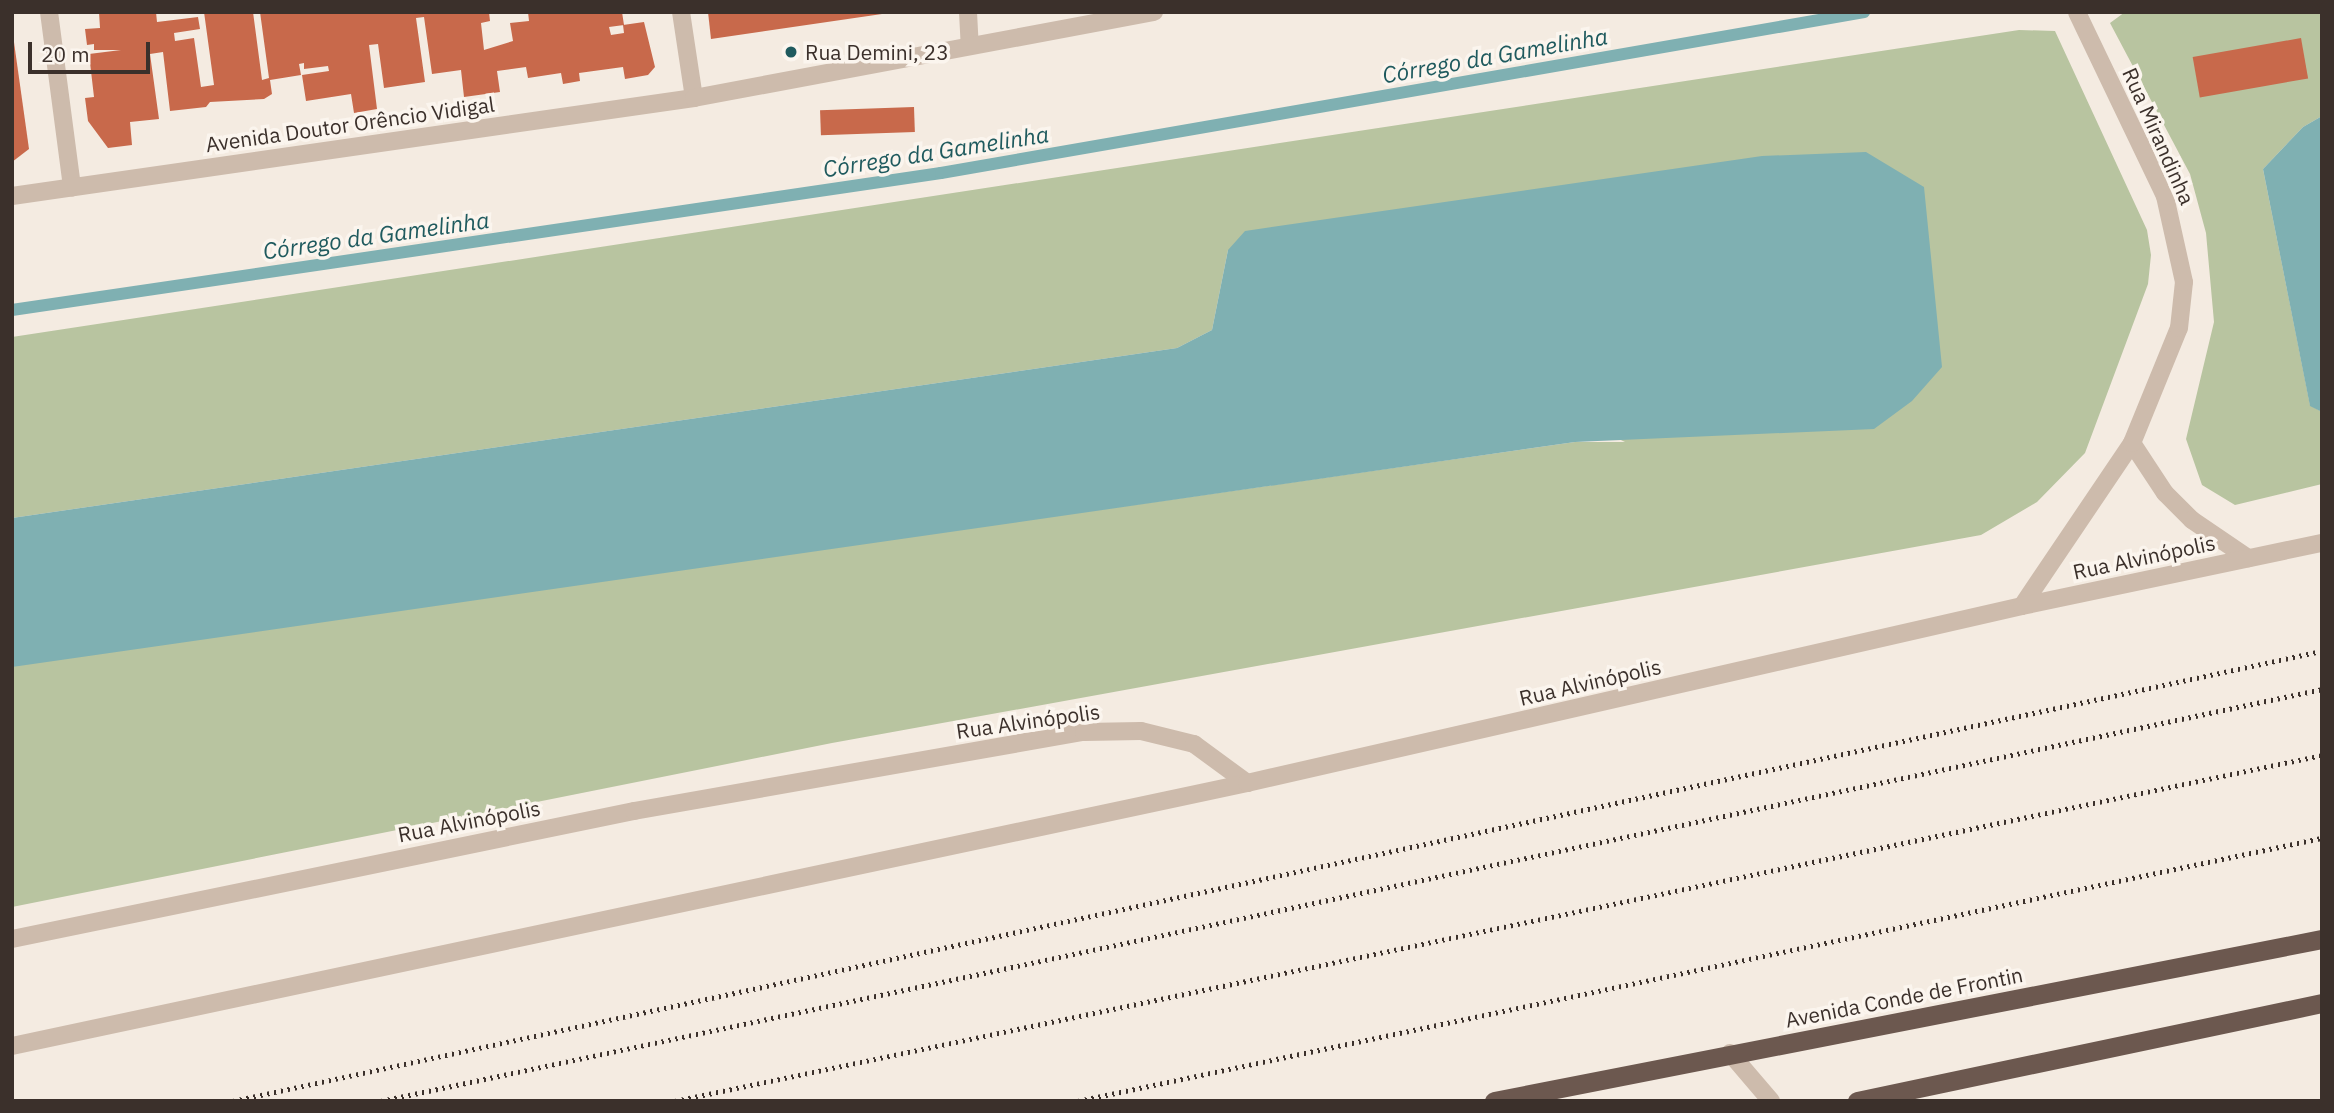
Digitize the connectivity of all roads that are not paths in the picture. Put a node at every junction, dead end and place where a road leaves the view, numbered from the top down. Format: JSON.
{"nodes":[{"id":1,"x":49,"y":12,"type":"edge"},
{"id":2,"x":681,"y":12,"type":"edge"},
{"id":3,"x":968,"y":12,"type":"edge"},
{"id":4,"x":1154,"y":12,"type":"edge"},
{"id":5,"x":2077,"y":12,"type":"edge"},
{"id":6,"x":970,"y":45,"type":"junction"},
{"id":7,"x":694,"y":98,"type":"junction"},
{"id":8,"x":72,"y":187,"type":"junction"},
{"id":9,"x":12,"y":196,"type":"edge"},
{"id":10,"x":2133,"y":443,"type":"junction"},
{"id":11,"x":2322,"y":543,"type":"edge"},
{"id":12,"x":2248,"y":558,"type":"junction"},
{"id":13,"x":2022,"y":606,"type":"junction"},
{"id":14,"x":1247,"y":783,"type":"junction"},
{"id":15,"x":12,"y":939,"type":"edge"},
{"id":16,"x":2322,"y":939,"type":"edge"},
{"id":17,"x":2322,"y":1003,"type":"edge"},
{"id":18,"x":12,"y":1046,"type":"edge"},
{"id":19,"x":1730,"y":1053,"type":"junction"},
{"id":20,"x":1494,"y":1101,"type":"edge"},
{"id":21,"x":1771,"y":1101,"type":"edge"},
{"id":22,"x":1857,"y":1101,"type":"edge"}],
"edges":[{"from":1,"to":8,"type":"street"},
{"from":2,"to":7,"type":"street"},
{"from":3,"to":6,"type":"street"},
{"from":4,"to":6,"type":"street","name":"Avenida Doutor Orêncio Vidigal"},
{"from":5,"to":10,"type":"street","name":"Rua Mirandinha"},
{"from":6,"to":7,"type":"street","name":"Avenida Doutor Orêncio Vidigal"},
{"from":7,"to":8,"type":"street","name":"Avenida Doutor Orêncio Vidigal"},
{"from":8,"to":9,"type":"street","name":"Avenida Doutor Orêncio Vidigal"},
{"from":10,"to":12,"type":"street"},
{"from":10,"to":13,"type":"street","name":"Rua Mirandinha"},
{"from":11,"to":12,"type":"street","name":"Rua Alvinópolis"},
{"from":12,"to":13,"type":"street","name":"Rua Alvinópolis"},
{"from":13,"to":14,"type":"street","name":"Rua Alvinópolis"},
{"from":14,"to":15,"type":"street","name":"Rua Alvinópolis"},
{"from":14,"to":18,"type":"street"},
{"from":16,"to":19,"type":"highway","name":"Avenida Conde de Frontin"},
{"from":17,"to":22,"type":"highway"},
{"from":19,"to":20,"type":"highway","name":"Avenida Conde de Frontin"},
{"from":19,"to":21,"type":"street"}]}
